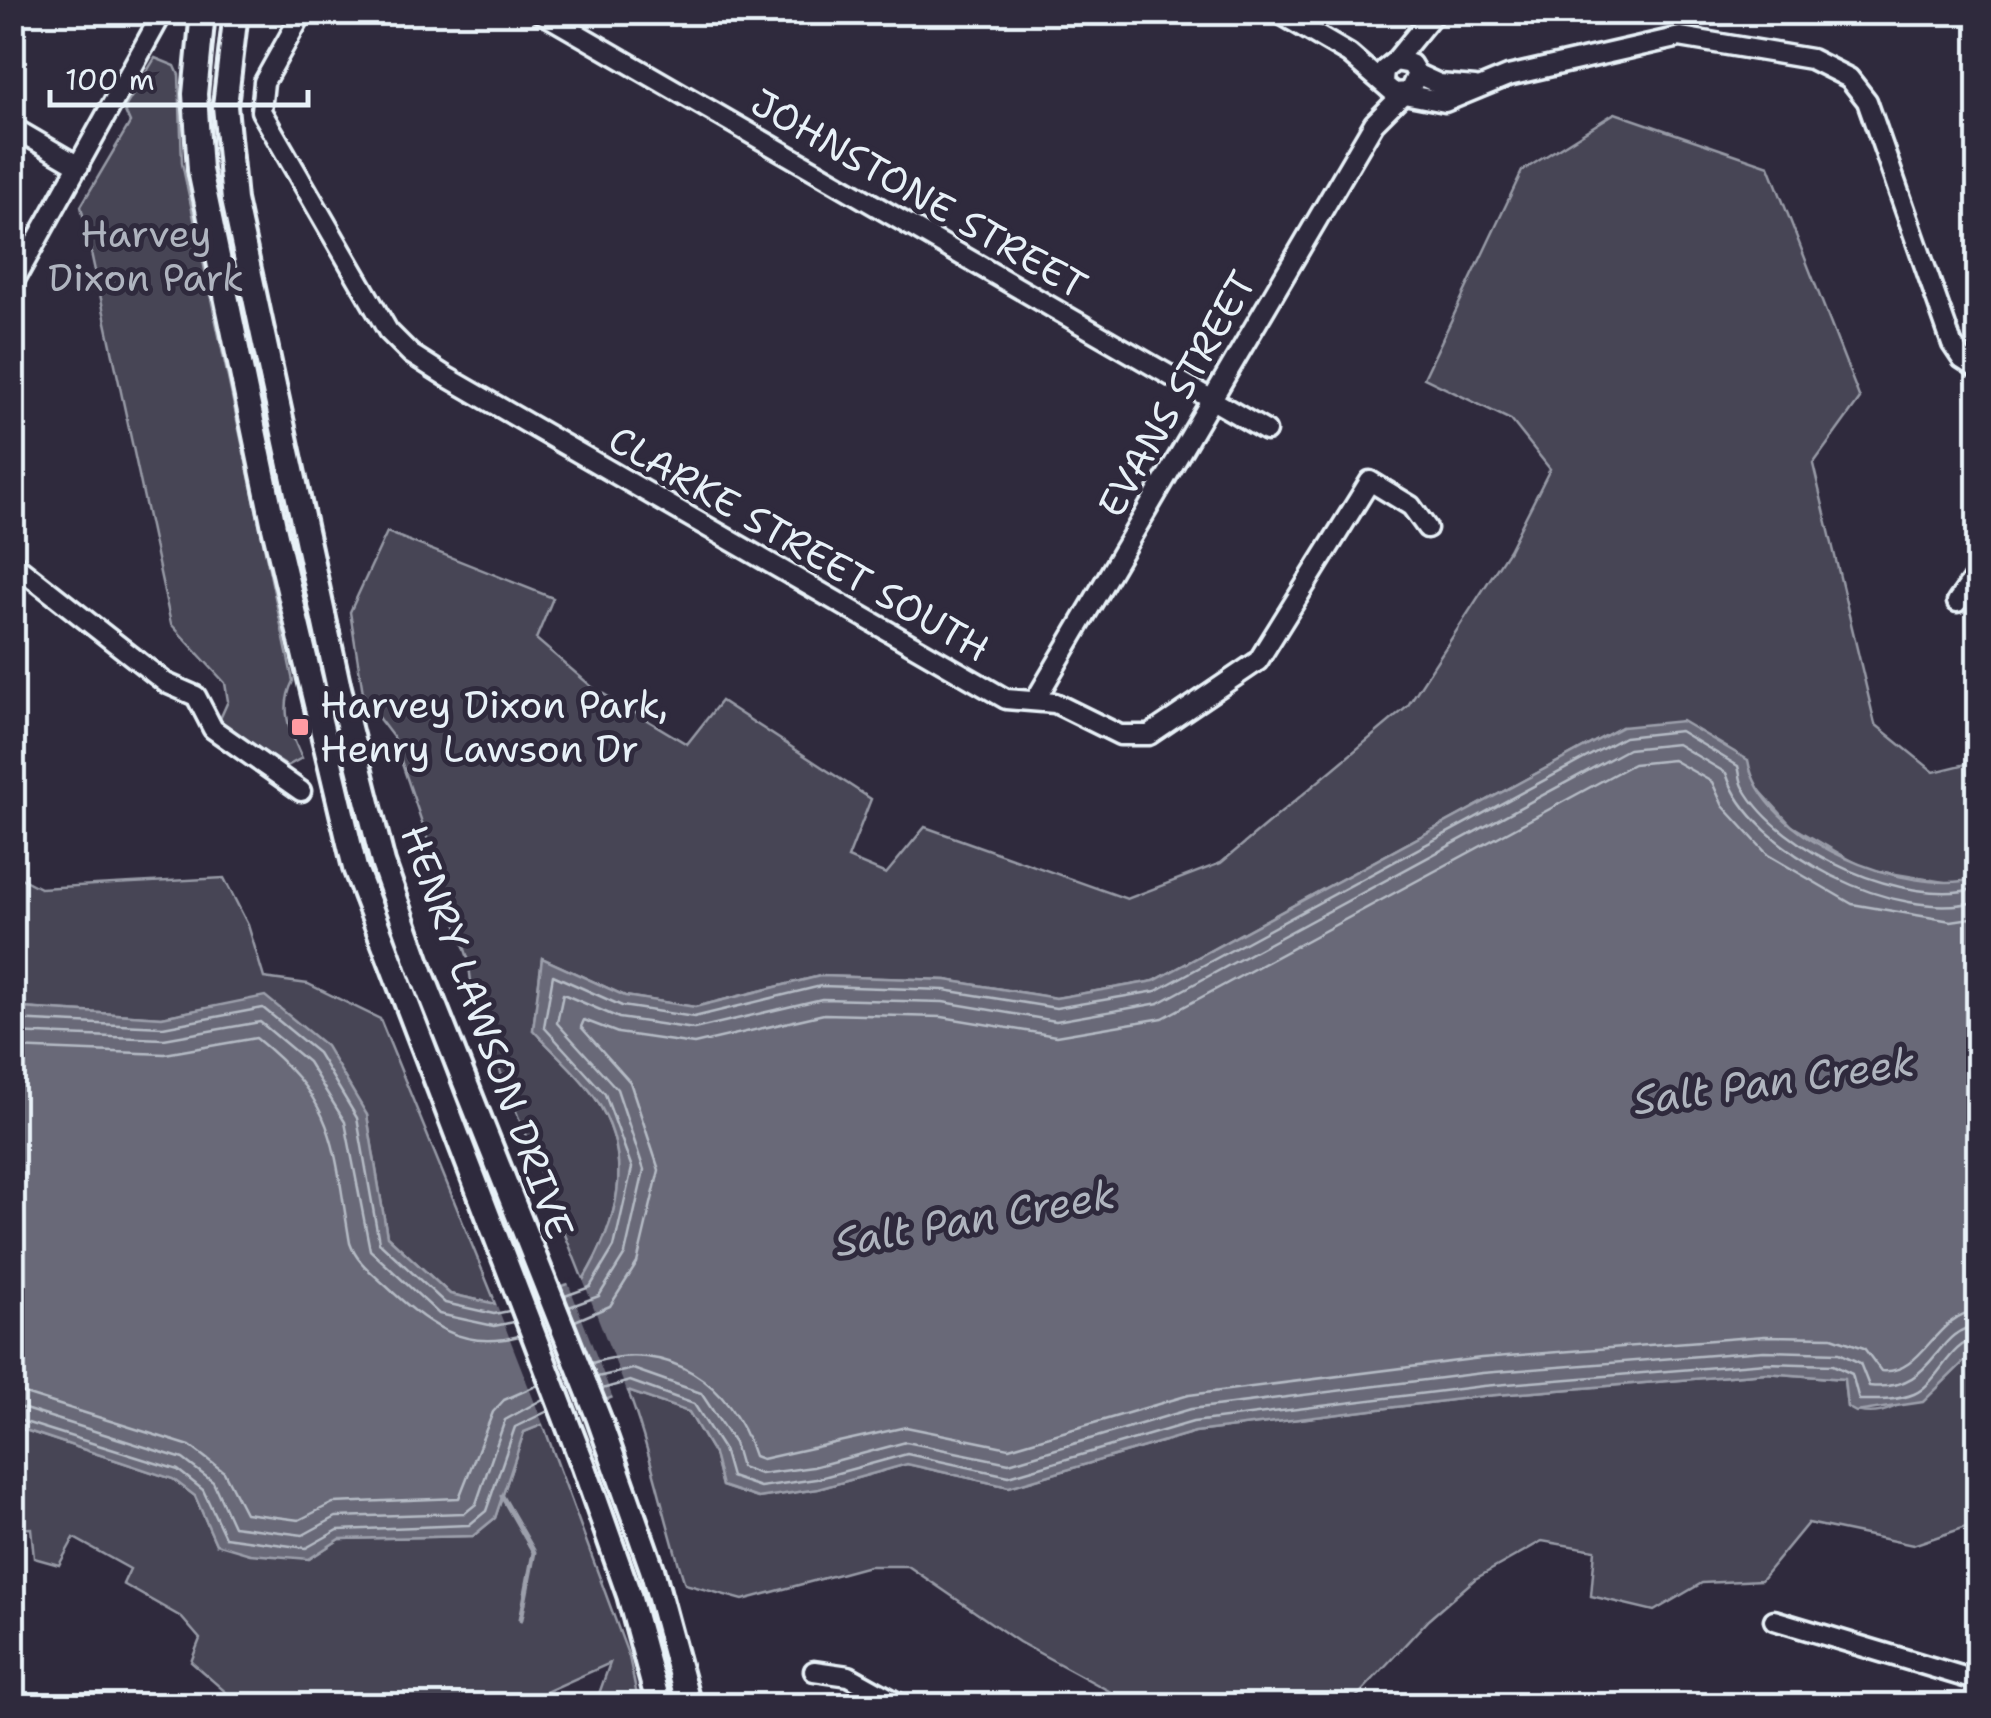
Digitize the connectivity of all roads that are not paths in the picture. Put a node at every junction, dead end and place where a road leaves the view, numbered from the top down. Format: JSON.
{"nodes":[{"id":1,"x":164,"y":12,"type":"edge"},
{"id":2,"x":203,"y":12,"type":"edge"},
{"id":3,"x":236,"y":12,"type":"edge"},
{"id":4,"x":304,"y":12,"type":"edge"},
{"id":5,"x":540,"y":12,"type":"edge"},
{"id":6,"x":1277,"y":12,"type":"edge"},
{"id":7,"x":1430,"y":21,"type":"edge"},
{"id":8,"x":1349,"y":54,"type":"junction"},
{"id":9,"x":1393,"y":62,"type":"junction"},
{"id":10,"x":1416,"y":72,"type":"junction"},
{"id":11,"x":1384,"y":82,"type":"junction"},
{"id":12,"x":1476,"y":87,"type":"junction"},
{"id":13,"x":1404,"y":94,"type":"junction"},
{"id":14,"x":1374,"y":123,"type":"junction"},
{"id":15,"x":12,"y":127,"type":"edge"},
{"id":16,"x":79,"y":166,"type":"junction"},
{"id":17,"x":12,"y":285,"type":"edge"},
{"id":18,"x":1978,"y":369,"type":"edge"},
{"id":19,"x":1212,"y":399,"type":"junction"},
{"id":20,"x":1266,"y":431,"type":"dead end"},
{"id":21,"x":1427,"y":528,"type":"dead end"},
{"id":22,"x":12,"y":562,"type":"edge"},
{"id":23,"x":1978,"y":572,"type":"edge"},
{"id":24,"x":1957,"y":602,"type":"dead end"},
{"id":25,"x":1036,"y":698,"type":"junction"},
{"id":26,"x":301,"y":791,"type":"dead end"},
{"id":27,"x":1774,"y":1620,"type":"dead end"},
{"id":28,"x":814,"y":1671,"type":"dead end"},
{"id":29,"x":1978,"y":1681,"type":"edge"},
{"id":30,"x":659,"y":1706,"type":"edge"},
{"id":31,"x":689,"y":1706,"type":"edge"},
{"id":32,"x":903,"y":1706,"type":"edge"}],
"edges":[{"from":1,"to":16,"type":"street"},
{"from":2,"to":30,"type":"main road","name":"HENRY LAWSON DRIVE"},
{"from":3,"to":31,"type":"main road","name":"HENRY LAWSON DRIVE"},
{"from":4,"to":25,"type":"street","name":"CLARKE STREET SOUTH"},
{"from":5,"to":19,"type":"street","name":"JOHNSTONE STREET"},
{"from":6,"to":8,"type":"street"},
{"from":7,"to":9,"type":"street"},
{"from":7,"to":10,"type":"street"},
{"from":8,"to":9,"type":"street"},
{"from":8,"to":11,"type":"street"},
{"from":9,"to":10,"type":"street"},
{"from":9,"to":11,"type":"street"},
{"from":10,"to":12,"type":"street"},
{"from":10,"to":13,"type":"street"},
{"from":11,"to":13,"type":"street"},
{"from":11,"to":14,"type":"street","name":"EVANS STREET"},
{"from":12,"to":13,"type":"street"},
{"from":12,"to":18,"type":"street"},
{"from":13,"to":14,"type":"street","name":"EVANS STREET"},
{"from":14,"to":19,"type":"street","name":"EVANS STREET"},
{"from":15,"to":16,"type":"street"},
{"from":16,"to":17,"type":"street"},
{"from":19,"to":20,"type":"street","name":"JOHNSTONE STREET"},
{"from":19,"to":25,"type":"street","name":"EVANS STREET"},
{"from":21,"to":25,"type":"street","name":"CLARKE STREET SOUTH"},
{"from":22,"to":26,"type":"street"},
{"from":23,"to":24,"type":"street"},
{"from":27,"to":29,"type":"street"},
{"from":28,"to":32,"type":"street"}]}
